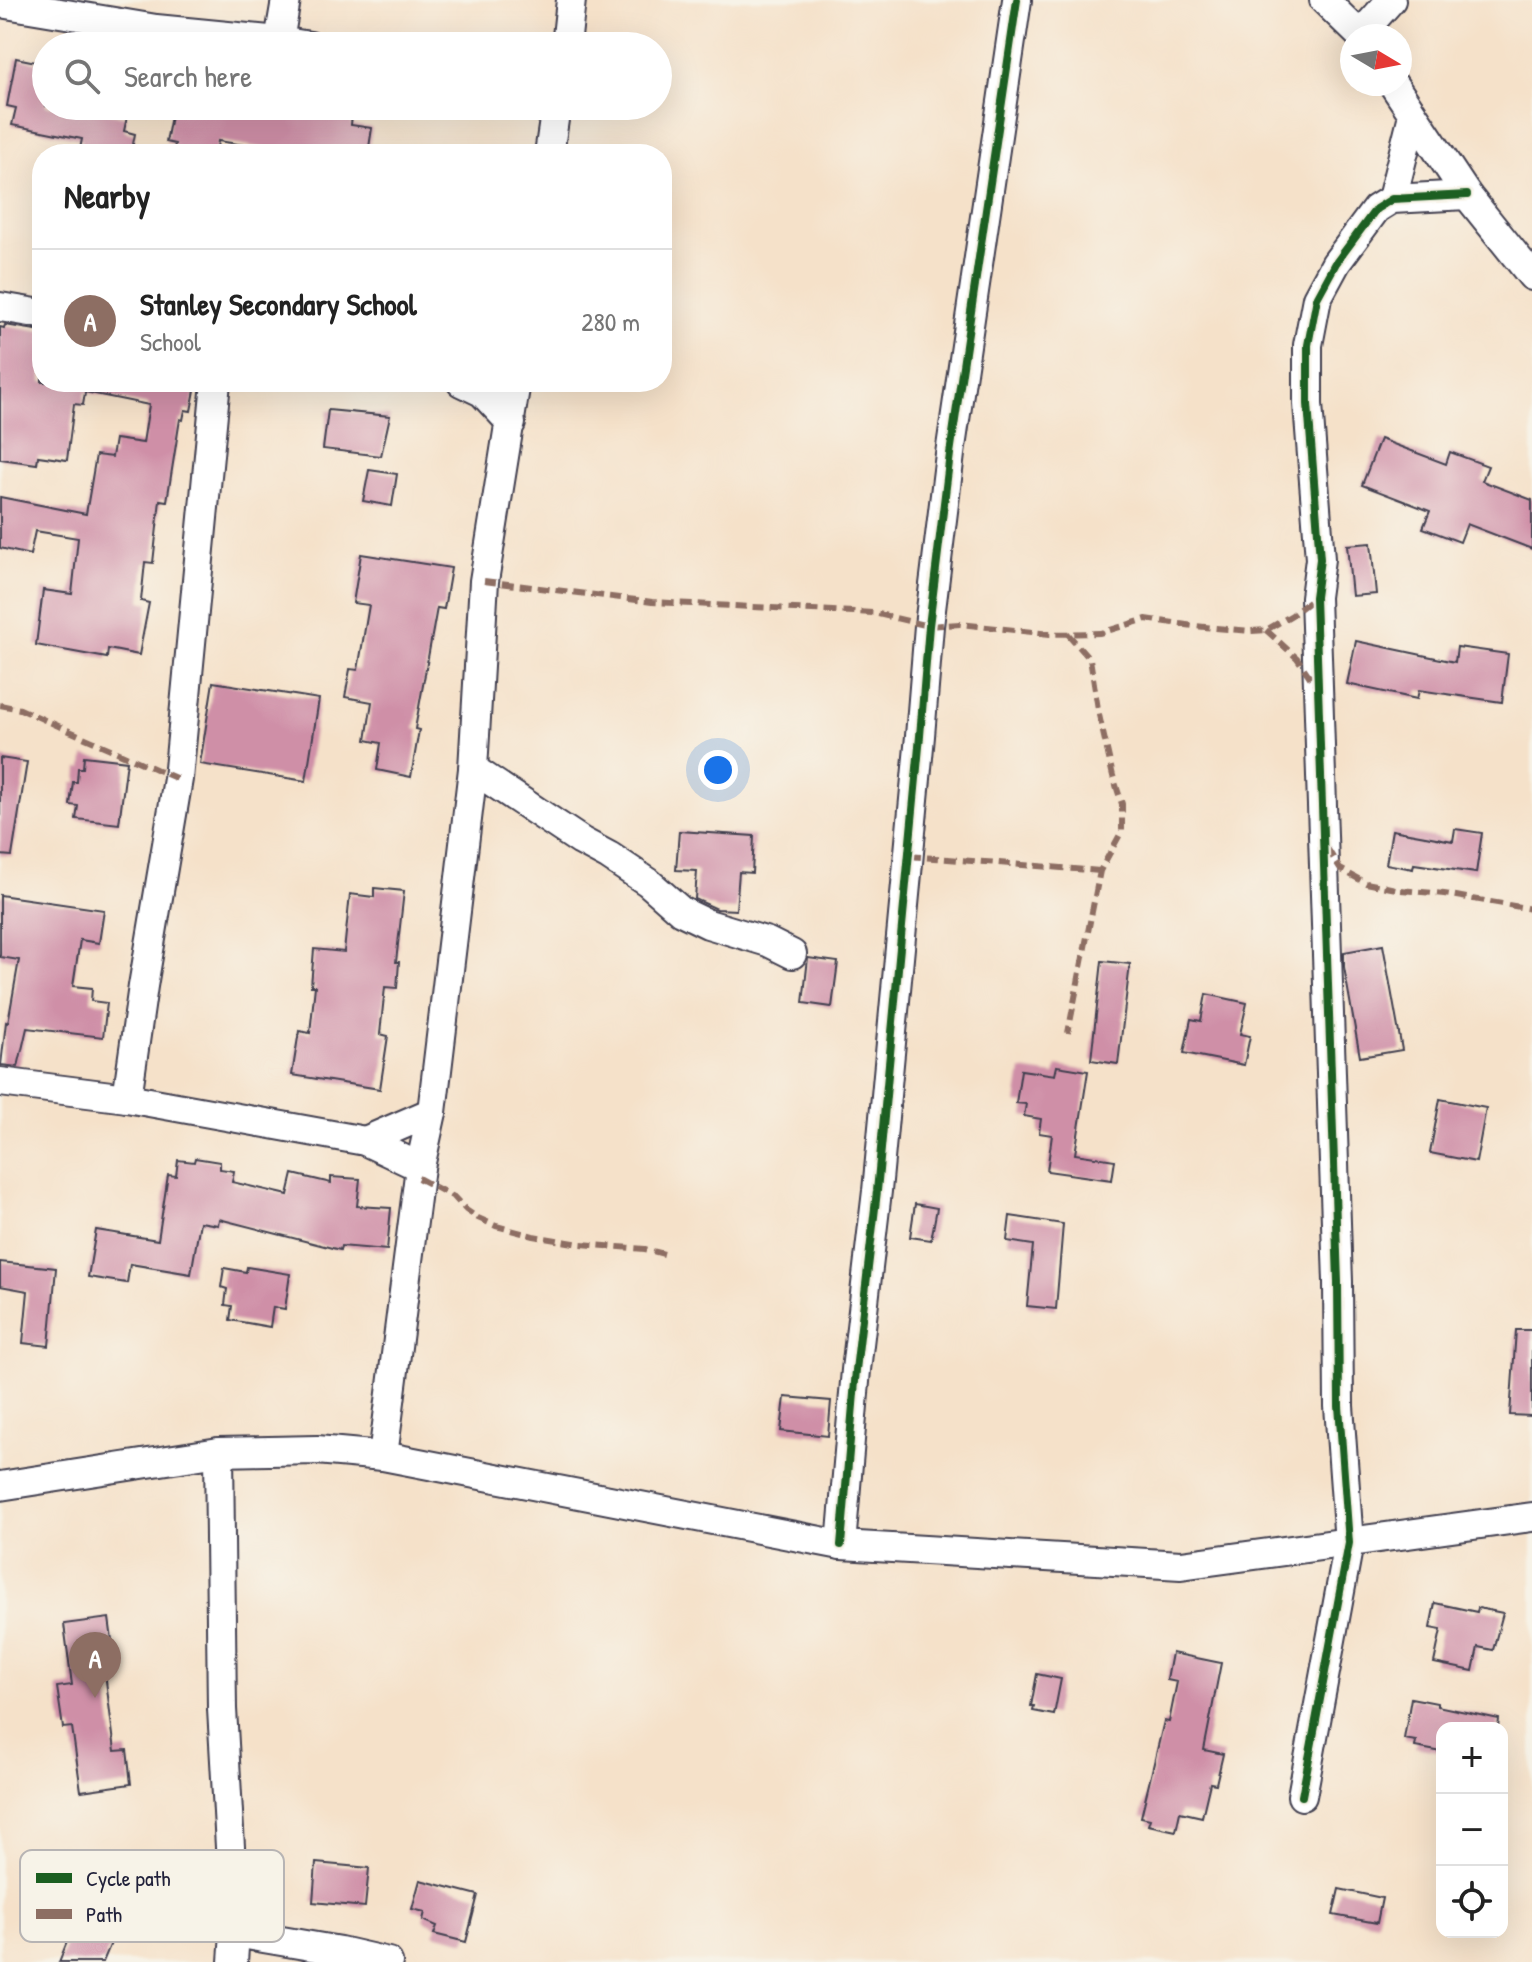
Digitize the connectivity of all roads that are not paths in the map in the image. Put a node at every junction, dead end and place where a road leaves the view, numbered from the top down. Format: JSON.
{"nodes":[{"id":1,"x":286,"y":0,"type":"edge"},
{"id":2,"x":571,"y":0,"type":"edge"},
{"id":3,"x":1017,"y":0,"type":"edge"},
{"id":4,"x":1324,"y":0,"type":"edge"},
{"id":5,"x":1391,"y":0,"type":"edge"},
{"id":6,"x":0,"y":3,"type":"edge"},
{"id":7,"x":1348,"y":24,"type":"edge"},
{"id":8,"x":1370,"y":24,"type":"edge"},
{"id":9,"x":187,"y":32,"type":"edge"},
{"id":10,"x":281,"y":32,"type":"edge"},
{"id":11,"x":568,"y":32,"type":"edge"},
{"id":12,"x":1401,"y":96,"type":"edge"},
{"id":13,"x":1413,"y":115,"type":"junction"},
{"id":14,"x":554,"y":120,"type":"edge"},
{"id":15,"x":550,"y":144,"type":"edge"},
{"id":16,"x":1467,"y":195,"type":"junction"},
{"id":17,"x":1392,"y":199,"type":"junction"},
{"id":18,"x":1532,"y":276,"type":"edge"},
{"id":19,"x":0,"y":307,"type":"edge"},
{"id":20,"x":32,"y":312,"type":"edge"},
{"id":21,"x":215,"y":392,"type":"edge"},
{"id":22,"x":482,"y":392,"type":"edge"},
{"id":23,"x":515,"y":392,"type":"edge"},
{"id":24,"x":511,"y":423,"type":"junction"},
{"id":25,"x":473,"y":769,"type":"junction"},
{"id":26,"x":792,"y":954,"type":"dead end"},
{"id":27,"x":0,"y":1082,"type":"edge"},
{"id":28,"x":127,"y":1098,"type":"junction"},
{"id":29,"x":432,"y":1112,"type":"junction"},
{"id":30,"x":365,"y":1141,"type":"junction"},
{"id":31,"x":420,"y":1167,"type":"junction"},
{"id":32,"x":219,"y":1452,"type":"junction"},
{"id":33,"x":383,"y":1456,"type":"junction"},
{"id":34,"x":0,"y":1486,"type":"edge"},
{"id":35,"x":1532,"y":1517,"type":"edge"},
{"id":36,"x":1349,"y":1543,"type":"junction"},
{"id":37,"x":841,"y":1545,"type":"junction"},
{"id":38,"x":1302,"y":1796,"type":"dead end"},
{"id":39,"x":230,"y":1850,"type":"edge"},
{"id":40,"x":284,"y":1941,"type":"edge"},
{"id":41,"x":234,"y":1942,"type":"edge"},
{"id":42,"x":233,"y":1962,"type":"edge"},
{"id":43,"x":388,"y":1962,"type":"edge"}],
"edges":[{"from":1,"to":10,"type":"street"},
{"from":2,"to":11,"type":"street"},
{"from":3,"to":37,"type":"street"},
{"from":4,"to":7,"type":"street"},
{"from":5,"to":8,"type":"street"},
{"from":6,"to":9,"type":"street"},
{"from":12,"to":13,"type":"street"},
{"from":13,"to":16,"type":"street"},
{"from":13,"to":17,"type":"street"},
{"from":14,"to":15,"type":"street"},
{"from":16,"to":17,"type":"street"},
{"from":16,"to":18,"type":"street"},
{"from":17,"to":36,"type":"street"},
{"from":19,"to":20,"type":"street"},
{"from":21,"to":28,"type":"street"},
{"from":22,"to":24,"type":"street"},
{"from":23,"to":24,"type":"street"},
{"from":24,"to":25,"type":"street"},
{"from":25,"to":26,"type":"street"},
{"from":25,"to":29,"type":"street"},
{"from":27,"to":28,"type":"street"},
{"from":28,"to":30,"type":"street"},
{"from":29,"to":30,"type":"street"},
{"from":29,"to":31,"type":"street"},
{"from":30,"to":31,"type":"street"},
{"from":31,"to":33,"type":"street"},
{"from":32,"to":33,"type":"street"},
{"from":32,"to":34,"type":"street"},
{"from":32,"to":39,"type":"street"},
{"from":33,"to":37,"type":"street"},
{"from":35,"to":36,"type":"street"},
{"from":36,"to":37,"type":"street"},
{"from":36,"to":38,"type":"street"},
{"from":40,"to":43,"type":"street"},
{"from":41,"to":42,"type":"street"}]}
